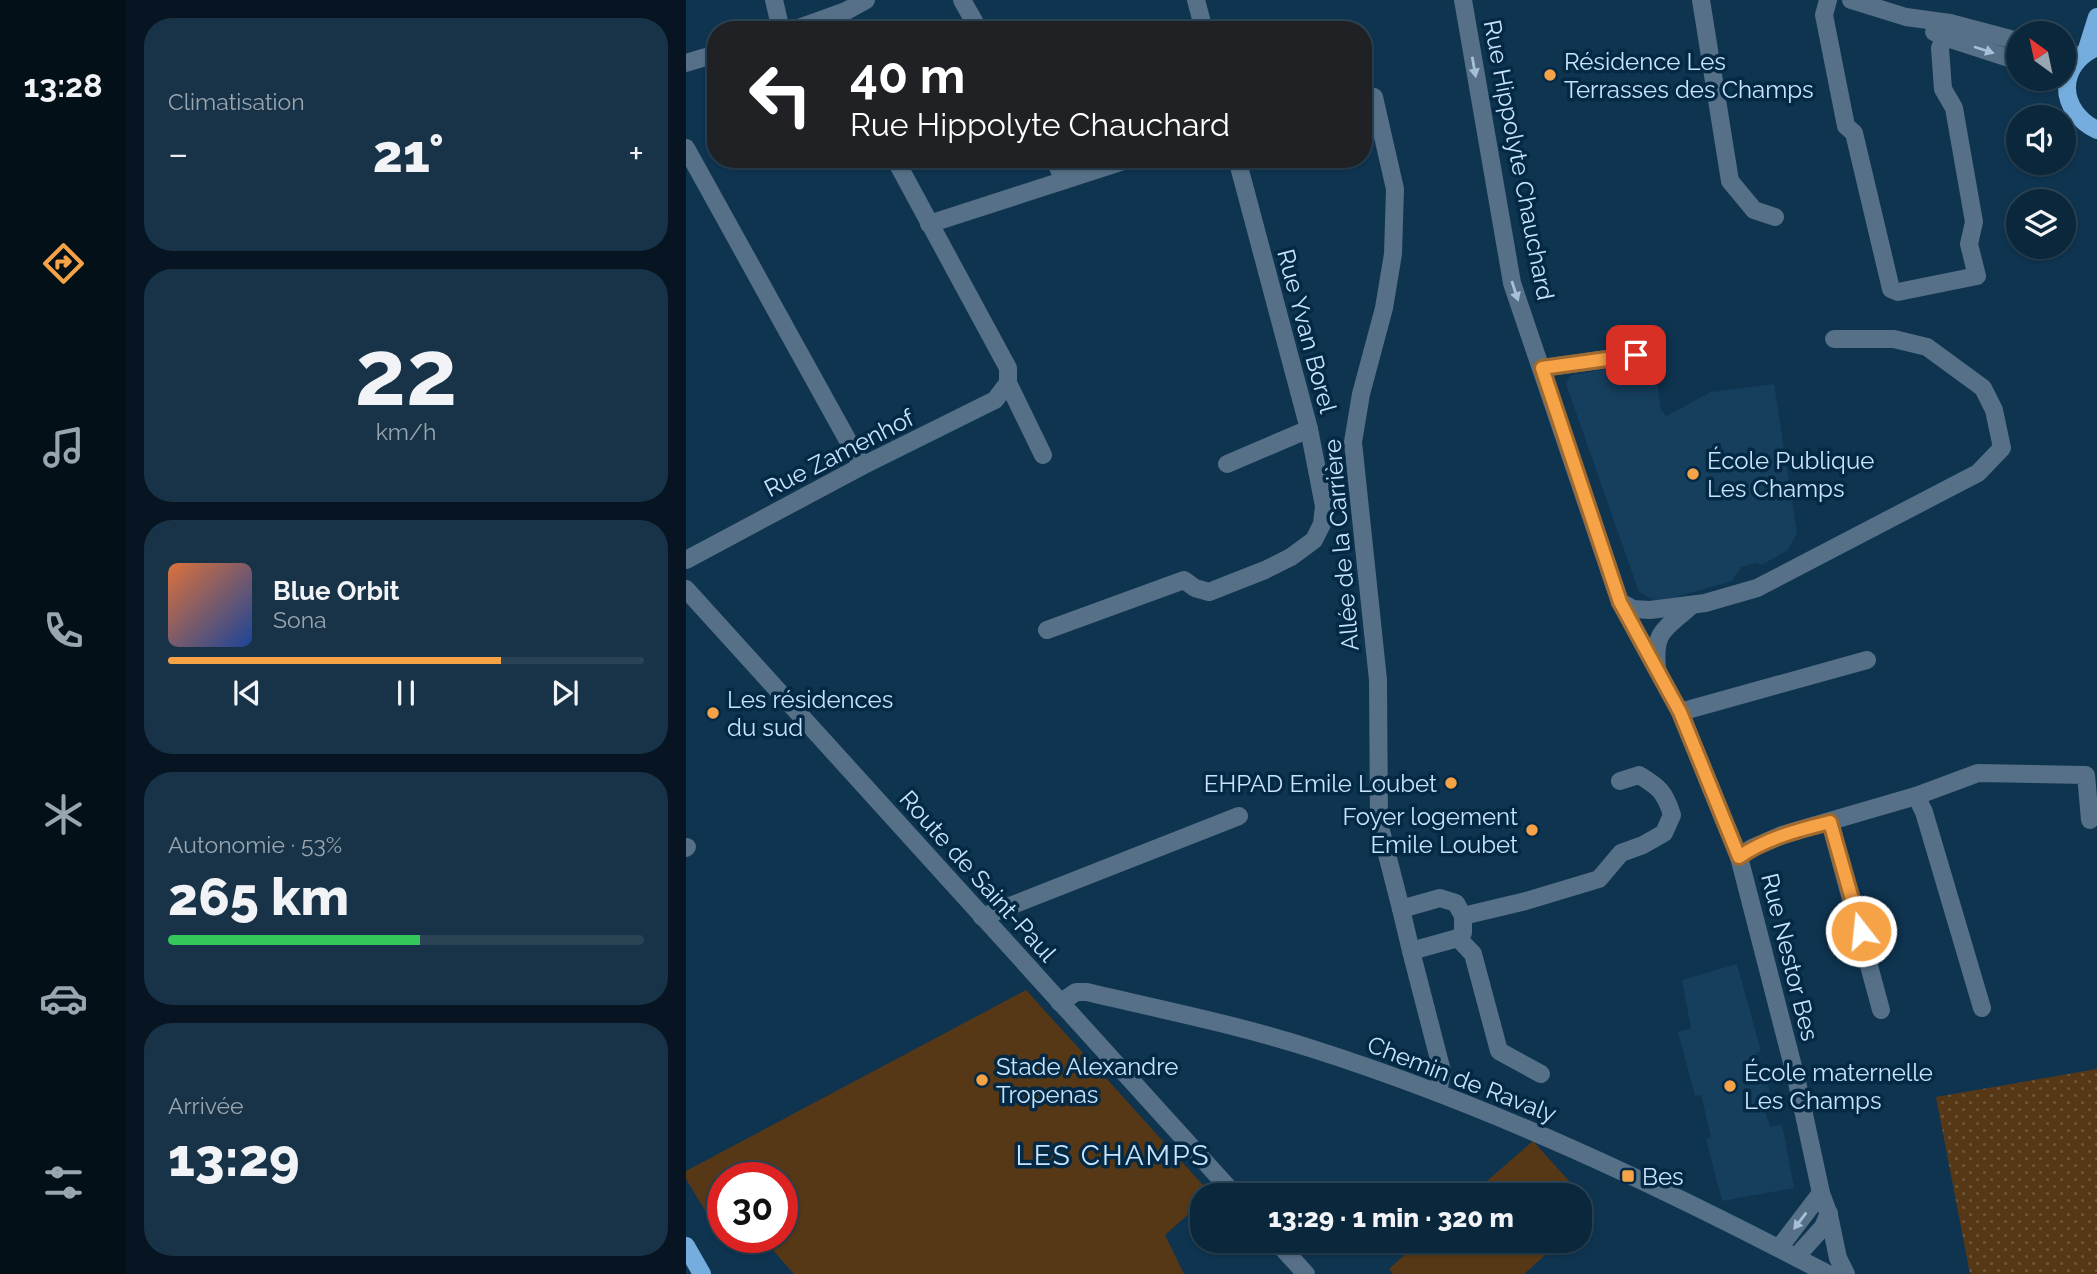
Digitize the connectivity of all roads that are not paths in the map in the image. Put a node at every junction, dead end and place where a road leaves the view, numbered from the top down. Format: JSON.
{"nodes":[{"id":1,"x":774,"y":0,"type":"edge"},
{"id":2,"x":866,"y":0,"type":"edge"},
{"id":3,"x":962,"y":0,"type":"edge"},
{"id":4,"x":1196,"y":0,"type":"edge"},
{"id":5,"x":1463,"y":0,"type":"edge"},
{"id":6,"x":1701,"y":0,"type":"edge"},
{"id":7,"x":1828,"y":0,"type":"edge"},
{"id":8,"x":1851,"y":0,"type":"edge"},
{"id":9,"x":2097,"y":17,"type":"edge"},
{"id":10,"x":779,"y":21,"type":"edge"},
{"id":11,"x":830,"y":21,"type":"edge"},
{"id":12,"x":974,"y":21,"type":"edge"},
{"id":13,"x":1201,"y":21,"type":"edge"},
{"id":14,"x":1947,"y":30,"type":"junction"},
{"id":15,"x":2006,"y":39,"type":"edge"},
{"id":16,"x":2088,"y":52,"type":"edge"},
{"id":17,"x":2006,"y":56,"type":"edge"},
{"id":18,"x":707,"y":57,"type":"edge"},
{"id":19,"x":686,"y":63,"type":"edge"},
{"id":20,"x":2067,"y":93,"type":"joint"},
{"id":21,"x":1374,"y":97,"type":"dead end"},
{"id":22,"x":2097,"y":130,"type":"edge"},
{"id":23,"x":686,"y":148,"type":"edge"},
{"id":24,"x":900,"y":168,"type":"edge"},
{"id":25,"x":1058,"y":168,"type":"edge"},
{"id":26,"x":1102,"y":168,"type":"edge"},
{"id":27,"x":1239,"y":168,"type":"edge"},
{"id":28,"x":1064,"y":180,"type":"junction"},
{"id":29,"x":1775,"y":217,"type":"dead end"},
{"id":30,"x":929,"y":224,"type":"junction"},
{"id":31,"x":1834,"y":339,"type":"dead end"},
{"id":32,"x":1636,"y":355,"type":"dead end"},
{"id":33,"x":1542,"y":368,"type":"junction"},
{"id":34,"x":1008,"y":383,"type":"junction"},
{"id":35,"x":1308,"y":429,"type":"junction"},
{"id":36,"x":1043,"y":455,"type":"dead end"},
{"id":37,"x":1227,"y":464,"type":"dead end"},
{"id":38,"x":862,"y":466,"type":"junction"},
{"id":39,"x":686,"y":560,"type":"edge"},
{"id":40,"x":686,"y":589,"type":"edge"},
{"id":41,"x":1620,"y":602,"type":"junction"},
{"id":42,"x":1691,"y":606,"type":"junction"},
{"id":43,"x":1047,"y":630,"type":"dead end"},
{"id":44,"x":1867,"y":660,"type":"dead end"},
{"id":45,"x":1661,"y":679,"type":"junction"},
{"id":46,"x":1680,"y":712,"type":"junction"},
{"id":47,"x":1620,"y":780,"type":"dead end"},
{"id":48,"x":1916,"y":796,"type":"junction"},
{"id":49,"x":1239,"y":816,"type":"dead end"},
{"id":50,"x":2090,"y":820,"type":"dead end"},
{"id":51,"x":1830,"y":822,"type":"junction"},
{"id":52,"x":1739,"y":857,"type":"junction"},
{"id":53,"x":1401,"y":909,"type":"junction"},
{"id":54,"x":1464,"y":916,"type":"junction"},
{"id":55,"x":982,"y":917,"type":"junction"},
{"id":56,"x":1458,"y":938,"type":"junction"},
{"id":57,"x":1411,"y":951,"type":"junction"},
{"id":58,"x":1060,"y":1003,"type":"junction"},
{"id":59,"x":1982,"y":1008,"type":"dead end"},
{"id":60,"x":1881,"y":1010,"type":"dead end"},
{"id":61,"x":1541,"y":1074,"type":"dead end"},
{"id":62,"x":1438,"y":1093,"type":"junction"},
{"id":63,"x":1224,"y":1183,"type":"edge"},
{"id":64,"x":1821,"y":1193,"type":"junction"},
{"id":65,"x":1829,"y":1213,"type":"junction"},
{"id":66,"x":686,"y":1246,"type":"edge"},
{"id":67,"x":1779,"y":1248,"type":"junction"},
{"id":68,"x":1287,"y":1253,"type":"edge"},
{"id":69,"x":1796,"y":1257,"type":"junction"},
{"id":70,"x":702,"y":1274,"type":"edge"},
{"id":71,"x":1306,"y":1274,"type":"edge"},
{"id":72,"x":1828,"y":1274,"type":"edge"},
{"id":73,"x":1846,"y":1274,"type":"edge"}],
"edges":[{"from":1,"to":10,"type":"street"},
{"from":2,"to":11,"type":"street"},
{"from":3,"to":12,"type":"street"},
{"from":4,"to":13,"type":"street"},
{"from":5,"to":33,"type":"street","name":"Rue Hippolyte Chauchard","one_way":true},
{"from":6,"to":29,"type":"street"},
{"from":7,"to":14,"type":"street"},
{"from":8,"to":14,"type":"street"},
{"from":9,"to":16,"type":"main road"},
{"from":14,"to":15,"type":"street"},
{"from":14,"to":17,"type":"street","one_way":true},
{"from":16,"to":20,"type":"main road"},
{"from":18,"to":19,"type":"street"},
{"from":20,"to":22,"type":"main road"},
{"from":21,"to":53,"type":"street","name":"Allée de la Carrière"},
{"from":23,"to":38,"type":"street"},
{"from":24,"to":30,"type":"street"},
{"from":25,"to":28,"type":"street"},
{"from":26,"to":28,"type":"street"},
{"from":27,"to":35,"type":"street","name":"Rue Yvan Borel"},
{"from":28,"to":30,"type":"street"},
{"from":30,"to":34,"type":"street"},
{"from":31,"to":42,"type":"street"},
{"from":32,"to":33,"type":"street"},
{"from":33,"to":41,"type":"street","name":"Rue Hippolyte Chauchard"},
{"from":34,"to":36,"type":"street"},
{"from":34,"to":38,"type":"street","name":"Rue Zamenhof"},
{"from":35,"to":37,"type":"street","name":"Rue Yvan Borel"},
{"from":35,"to":43,"type":"street"},
{"from":38,"to":39,"type":"street","name":"Rue Zamenhof"},
{"from":40,"to":55,"type":"street","name":"Route de Saint-Paul"},
{"from":41,"to":42,"type":"street"},
{"from":41,"to":45,"type":"street","name":"Rue Hippolyte Chauchard"},
{"from":42,"to":45,"type":"street"},
{"from":44,"to":46,"type":"street"},
{"from":45,"to":46,"type":"street","name":"Rue Hippolyte Chauchard"},
{"from":46,"to":52,"type":"street","name":"Rue Hippolyte Chauchard"},
{"from":47,"to":54,"type":"street"},
{"from":48,"to":50,"type":"street"},
{"from":48,"to":51,"type":"street"},
{"from":48,"to":59,"type":"street"},
{"from":49,"to":55,"type":"street"},
{"from":51,"to":52,"type":"street"},
{"from":51,"to":60,"type":"street"},
{"from":52,"to":64,"type":"street","name":"Rue Nestor Bes"},
{"from":53,"to":54,"type":"street"},
{"from":53,"to":57,"type":"street","name":"Allée de la Carrière"},
{"from":54,"to":56,"type":"street"},
{"from":55,"to":58,"type":"street","name":"Route de Saint-Paul"},
{"from":56,"to":57,"type":"street"},
{"from":56,"to":61,"type":"street"},
{"from":57,"to":62,"type":"street","name":"Allée de la Carrière"},
{"from":58,"to":62,"type":"street","name":"Chemin de Ravaly"},
{"from":58,"to":63,"type":"street","name":"Route de Saint-Paul"},
{"from":62,"to":67,"type":"street","name":"Chemin de Ravaly"},
{"from":64,"to":65,"type":"street","name":"Rue Nestor Bes"},
{"from":64,"to":67,"type":"street","one_way":true},
{"from":65,"to":69,"type":"street"},
{"from":65,"to":73,"type":"street","name":"Rue Nestor Bes"},
{"from":66,"to":70,"type":"main road"},
{"from":67,"to":69,"type":"street","name":"Chemin de Ravaly"},
{"from":68,"to":71,"type":"street"},
{"from":69,"to":72,"type":"street","name":"Chemin de Ravaly"}]}
